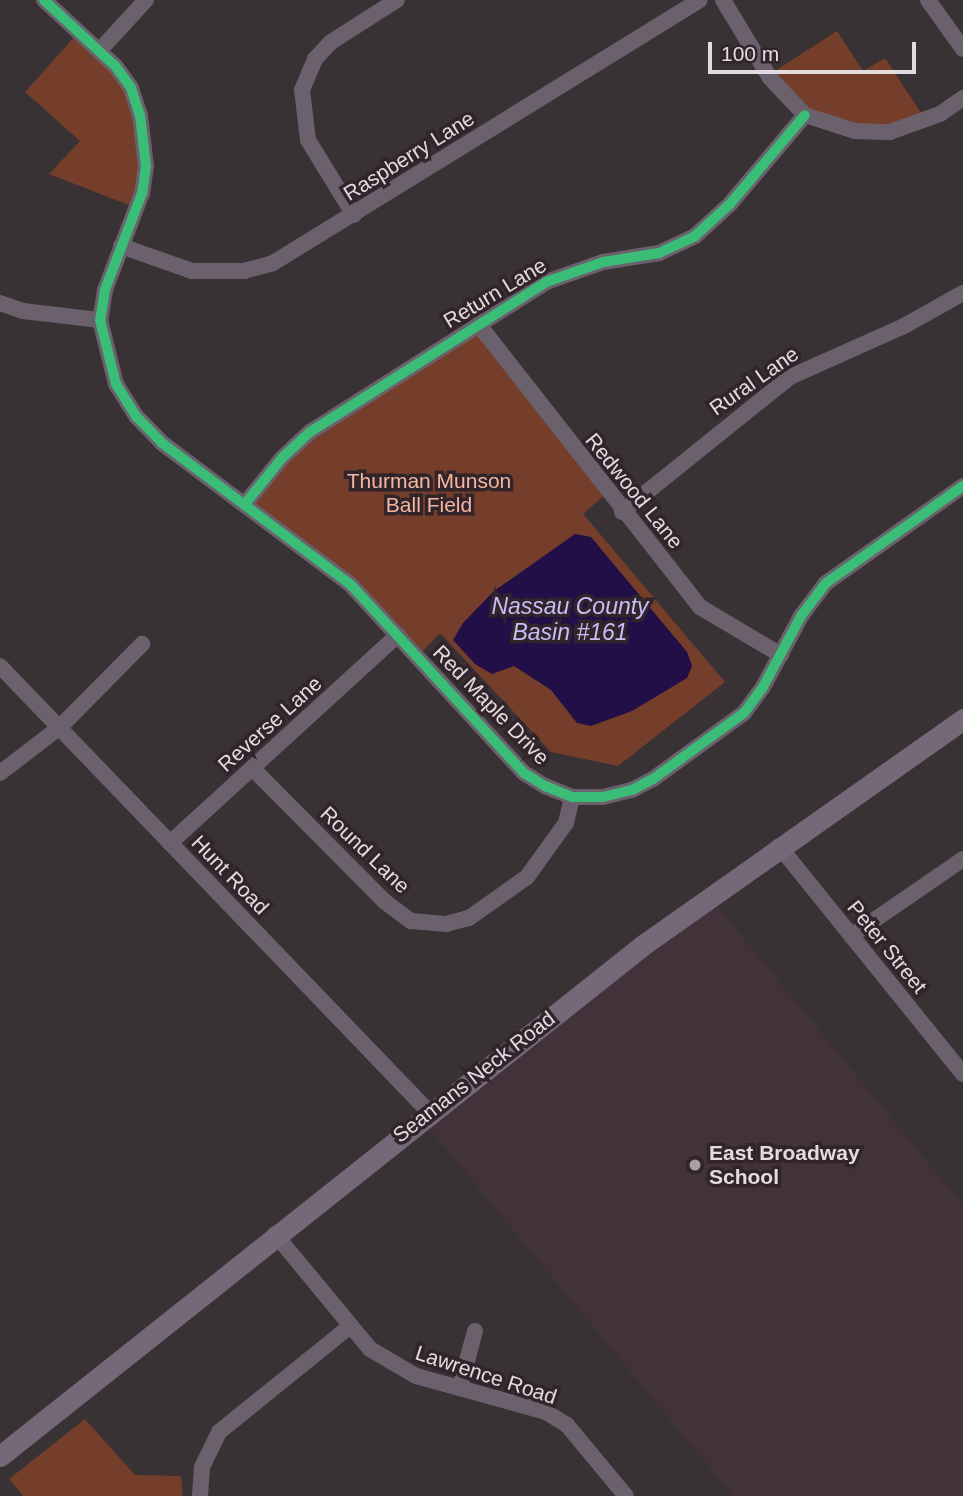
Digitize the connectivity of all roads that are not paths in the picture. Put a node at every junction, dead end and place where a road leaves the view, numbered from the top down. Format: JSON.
{"nodes":[{"id":1,"x":44,"y":0,"type":"edge"},
{"id":2,"x":146,"y":0,"type":"edge"},
{"id":3,"x":397,"y":0,"type":"edge"},
{"id":4,"x":700,"y":0,"type":"edge"},
{"id":5,"x":723,"y":0,"type":"edge"},
{"id":6,"x":928,"y":0,"type":"edge"},
{"id":7,"x":963,"y":49,"type":"edge"},
{"id":8,"x":100,"y":50,"type":"junction"},
{"id":9,"x":963,"y":98,"type":"edge"},
{"id":10,"x":805,"y":114,"type":"junction"},
{"id":11,"x":355,"y":215,"type":"junction"},
{"id":12,"x":121,"y":246,"type":"junction"},
{"id":13,"x":963,"y":293,"type":"edge"},
{"id":14,"x":0,"y":303,"type":"edge"},
{"id":15,"x":100,"y":320,"type":"junction"},
{"id":16,"x":479,"y":325,"type":"junction"},
{"id":17,"x":963,"y":486,"type":"edge"},
{"id":18,"x":245,"y":504,"type":"junction"},
{"id":19,"x":622,"y":512,"type":"junction"},
{"id":20,"x":398,"y":635,"type":"junction"},
{"id":21,"x":142,"y":644,"type":"dead end"},
{"id":22,"x":781,"y":655,"type":"junction"},
{"id":23,"x":0,"y":666,"type":"edge"},
{"id":24,"x":963,"y":719,"type":"edge"},
{"id":25,"x":60,"y":727,"type":"junction"},
{"id":26,"x":253,"y":769,"type":"junction"},
{"id":27,"x":0,"y":773,"type":"edge"},
{"id":28,"x":572,"y":797,"type":"junction"},
{"id":29,"x":170,"y":843,"type":"junction"},
{"id":30,"x":779,"y":846,"type":"junction"},
{"id":31,"x":963,"y":859,"type":"edge"},
{"id":32,"x":851,"y":936,"type":"junction"},
{"id":33,"x":957,"y":1056,"type":"edge"},
{"id":34,"x":963,"y":1074,"type":"edge"},
{"id":35,"x":429,"y":1112,"type":"junction"},
{"id":36,"x":275,"y":1234,"type":"junction"},
{"id":37,"x":349,"y":1327,"type":"junction"},
{"id":38,"x":475,"y":1331,"type":"dead end"},
{"id":39,"x":460,"y":1387,"type":"junction"},
{"id":40,"x":3,"y":1448,"type":"edge"},
{"id":41,"x":200,"y":1496,"type":"edge"},
{"id":42,"x":626,"y":1496,"type":"edge"}],
"edges":[{"from":1,"to":8,"type":"street"},
{"from":2,"to":8,"type":"street"},
{"from":3,"to":11,"type":"street"},
{"from":4,"to":11,"type":"street","name":"Raspberry Lane"},
{"from":5,"to":10,"type":"street"},
{"from":6,"to":7,"type":"street"},
{"from":8,"to":12,"type":"street"},
{"from":9,"to":10,"type":"street"},
{"from":10,"to":16,"type":"street","name":"Return Lane"},
{"from":11,"to":12,"type":"street","name":"Raspberry Lane"},
{"from":12,"to":15,"type":"street"},
{"from":13,"to":19,"type":"street","name":"Rural Lane"},
{"from":14,"to":15,"type":"street"},
{"from":15,"to":18,"type":"street","name":"Red Maple Drive"},
{"from":16,"to":18,"type":"street","name":"Return Lane"},
{"from":16,"to":19,"type":"street","name":"Redwood Lane"},
{"from":17,"to":22,"type":"street","name":"Red Maple Drive"},
{"from":18,"to":20,"type":"street","name":"Red Maple Drive"},
{"from":19,"to":22,"type":"street","name":"Redwood Lane"},
{"from":20,"to":26,"type":"street","name":"Reverse Lane"},
{"from":20,"to":28,"type":"street","name":"Red Maple Drive"},
{"from":21,"to":25,"type":"street"},
{"from":22,"to":28,"type":"street","name":"Red Maple Drive"},
{"from":23,"to":25,"type":"street","name":"Hunt Road"},
{"from":24,"to":30,"type":"main road","name":"Seamans Neck Road"},
{"from":25,"to":27,"type":"street"},
{"from":25,"to":29,"type":"street","name":"Hunt Road"},
{"from":26,"to":28,"type":"street","name":"Round Lane"},
{"from":26,"to":29,"type":"street","name":"Reverse Lane"},
{"from":29,"to":35,"type":"street","name":"Hunt Road"},
{"from":30,"to":32,"type":"street","name":"Peter Street"},
{"from":30,"to":35,"type":"main road","name":"Seamans Neck Road"},
{"from":31,"to":32,"type":"street"},
{"from":32,"to":33,"type":"street","name":"Peter Street"},
{"from":33,"to":34,"type":"street","name":"Peter Street"},
{"from":35,"to":36,"type":"main road","name":"Seamans Neck Road"},
{"from":36,"to":37,"type":"street","name":"Lawrence Road"},
{"from":36,"to":40,"type":"main road","name":"Seamans Neck Road"},
{"from":37,"to":39,"type":"street","name":"Lawrence Road"},
{"from":37,"to":41,"type":"street"},
{"from":38,"to":39,"type":"street"},
{"from":39,"to":42,"type":"street","name":"Lawrence Road"}]}
